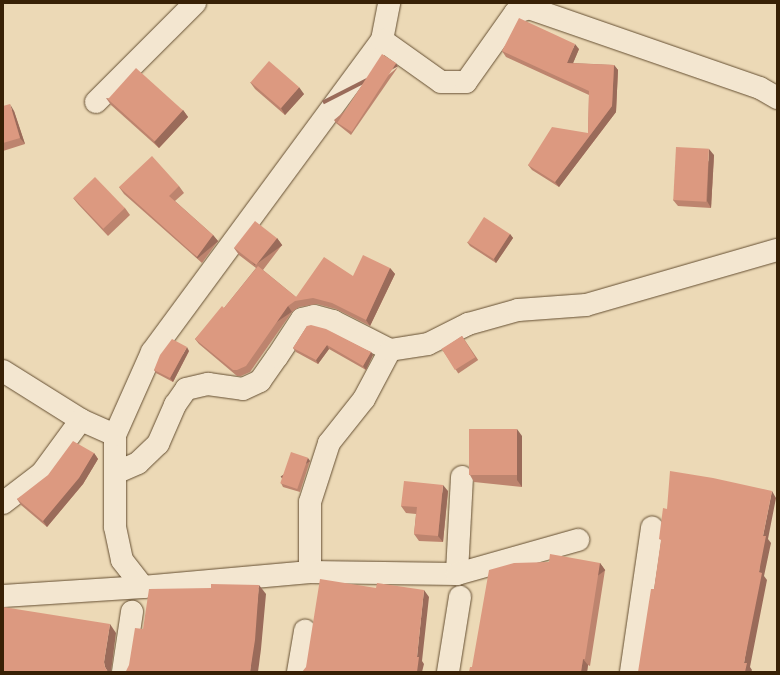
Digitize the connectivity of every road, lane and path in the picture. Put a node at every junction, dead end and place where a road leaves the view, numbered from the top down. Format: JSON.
{"nodes":[{"id":1,"x":195,"y":3,"type":"edge"},
{"id":2,"x":389,"y":3,"type":"edge"},
{"id":3,"x":382,"y":40,"type":"junction"},
{"id":4,"x":777,"y":98,"type":"edge"},
{"id":5,"x":96,"y":102,"type":"dead end"},
{"id":6,"x":777,"y":250,"type":"edge"},
{"id":7,"x":390,"y":350,"type":"junction"},
{"id":8,"x":3,"y":371,"type":"edge"},
{"id":9,"x":81,"y":420,"type":"junction"},
{"id":10,"x":116,"y":434,"type":"junction"},
{"id":11,"x":116,"y":473,"type":"junction"},
{"id":12,"x":462,"y":477,"type":"dead end"},
{"id":13,"x":3,"y":503,"type":"edge"},
{"id":14,"x":652,"y":528,"type":"dead end"},
{"id":15,"x":578,"y":540,"type":"dead end"},
{"id":16,"x":310,"y":572,"type":"junction"},
{"id":17,"x":457,"y":574,"type":"junction"},
{"id":18,"x":143,"y":587,"type":"junction"},
{"id":19,"x":3,"y":596,"type":"edge"},
{"id":20,"x":460,"y":598,"type":"dead end"},
{"id":21,"x":132,"y":612,"type":"dead end"},
{"id":22,"x":305,"y":631,"type":"dead end"},
{"id":23,"x":123,"y":672,"type":"edge"},
{"id":24,"x":298,"y":672,"type":"edge"},
{"id":25,"x":448,"y":672,"type":"edge"},
{"id":26,"x":631,"y":672,"type":"edge"}],
"edges":[{"from":1,"to":5,"type":"street"},
{"from":2,"to":3,"type":"street"},
{"from":3,"to":4,"type":"street"},
{"from":3,"to":10,"type":"street"},
{"from":6,"to":7,"type":"street"},
{"from":7,"to":11,"type":"street"},
{"from":7,"to":16,"type":"street"},
{"from":8,"to":9,"type":"street"},
{"from":9,"to":10,"type":"street"},
{"from":9,"to":13,"type":"street"},
{"from":10,"to":11,"type":"street"},
{"from":11,"to":18,"type":"street"},
{"from":12,"to":17,"type":"street"},
{"from":14,"to":26,"type":"street"},
{"from":15,"to":17,"type":"street"},
{"from":16,"to":17,"type":"street"},
{"from":16,"to":18,"type":"street"},
{"from":18,"to":19,"type":"street"},
{"from":20,"to":25,"type":"street"},
{"from":21,"to":23,"type":"street"},
{"from":22,"to":24,"type":"street"}]}
